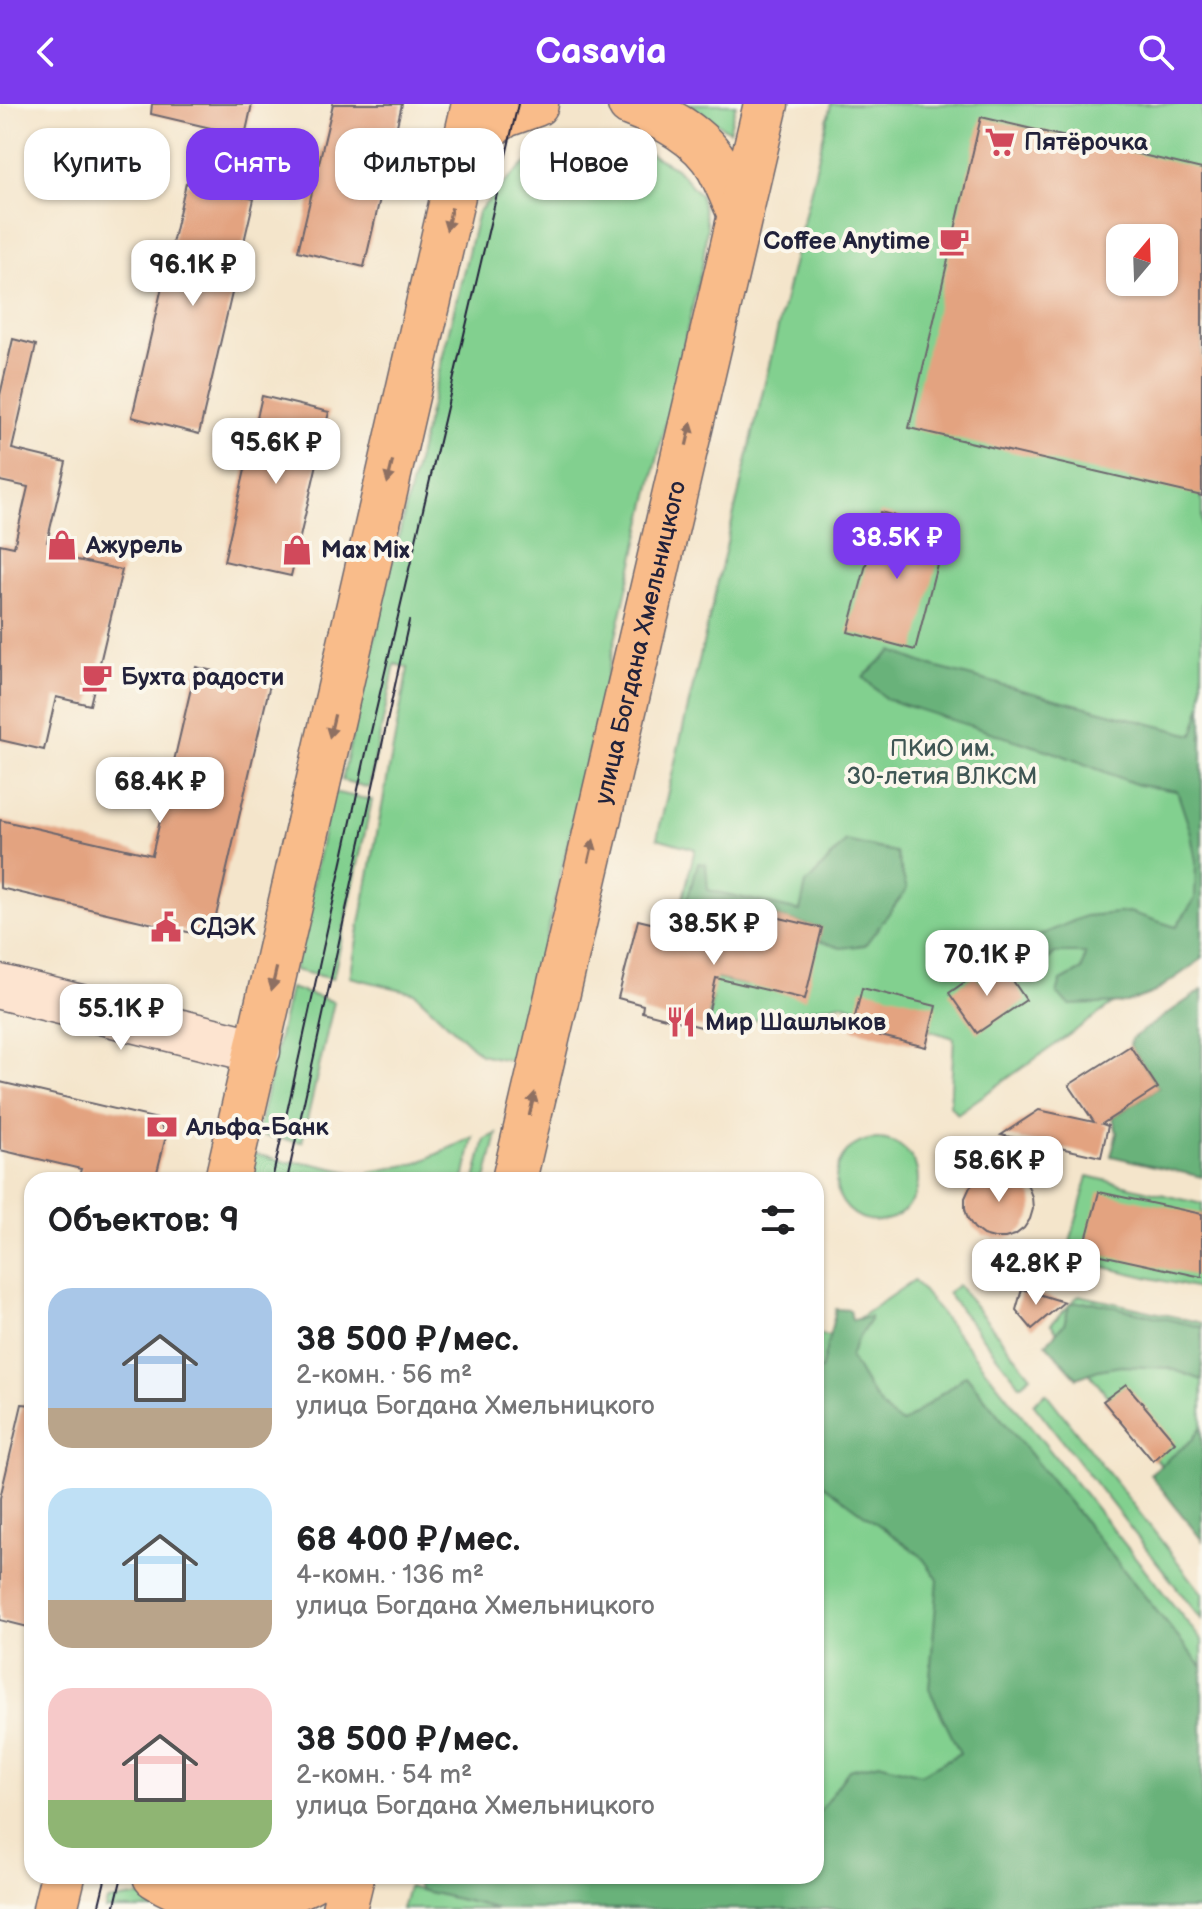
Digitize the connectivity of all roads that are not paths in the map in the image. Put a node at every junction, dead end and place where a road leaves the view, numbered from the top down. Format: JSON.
{"nodes":[{"id":1,"x":536,"y":104,"type":"edge"},
{"id":2,"x":630,"y":104,"type":"edge"},
{"id":3,"x":766,"y":104,"type":"edge"},
{"id":4,"x":470,"y":124,"type":"edge"},
{"id":5,"x":740,"y":214,"type":"junction"},
{"id":6,"x":0,"y":987,"type":"edge"},
{"id":7,"x":258,"y":1051,"type":"junction"},
{"id":8,"x":229,"y":1172,"type":"edge"},
{"id":9,"x":516,"y":1172,"type":"edge"},
{"id":10,"x":61,"y":1884,"type":"edge"},
{"id":11,"x":167,"y":1884,"type":"edge"},
{"id":12,"x":304,"y":1884,"type":"edge"},
{"id":13,"x":350,"y":1884,"type":"edge"},
{"id":14,"x":55,"y":1909,"type":"edge"},
{"id":15,"x":344,"y":1909,"type":"edge"}],
"edges":[{"from":1,"to":4,"type":"main road"},
{"from":2,"to":5,"type":"main road"},
{"from":3,"to":5,"type":"main road","name":"улица Богдана Хмельницкого"},
{"from":4,"to":7,"type":"main road","one_way":true},
{"from":9,"to":5,"type":"main road","name":"улица Богдана Хмельницкого","one_way":true},
{"from":6,"to":7,"type":"main road"},
{"from":7,"to":8,"type":"main road"},
{"from":10,"to":14,"type":"main road"},
{"from":11,"to":12,"type":"main road"},
{"from":13,"to":15,"type":"main road"}]}
